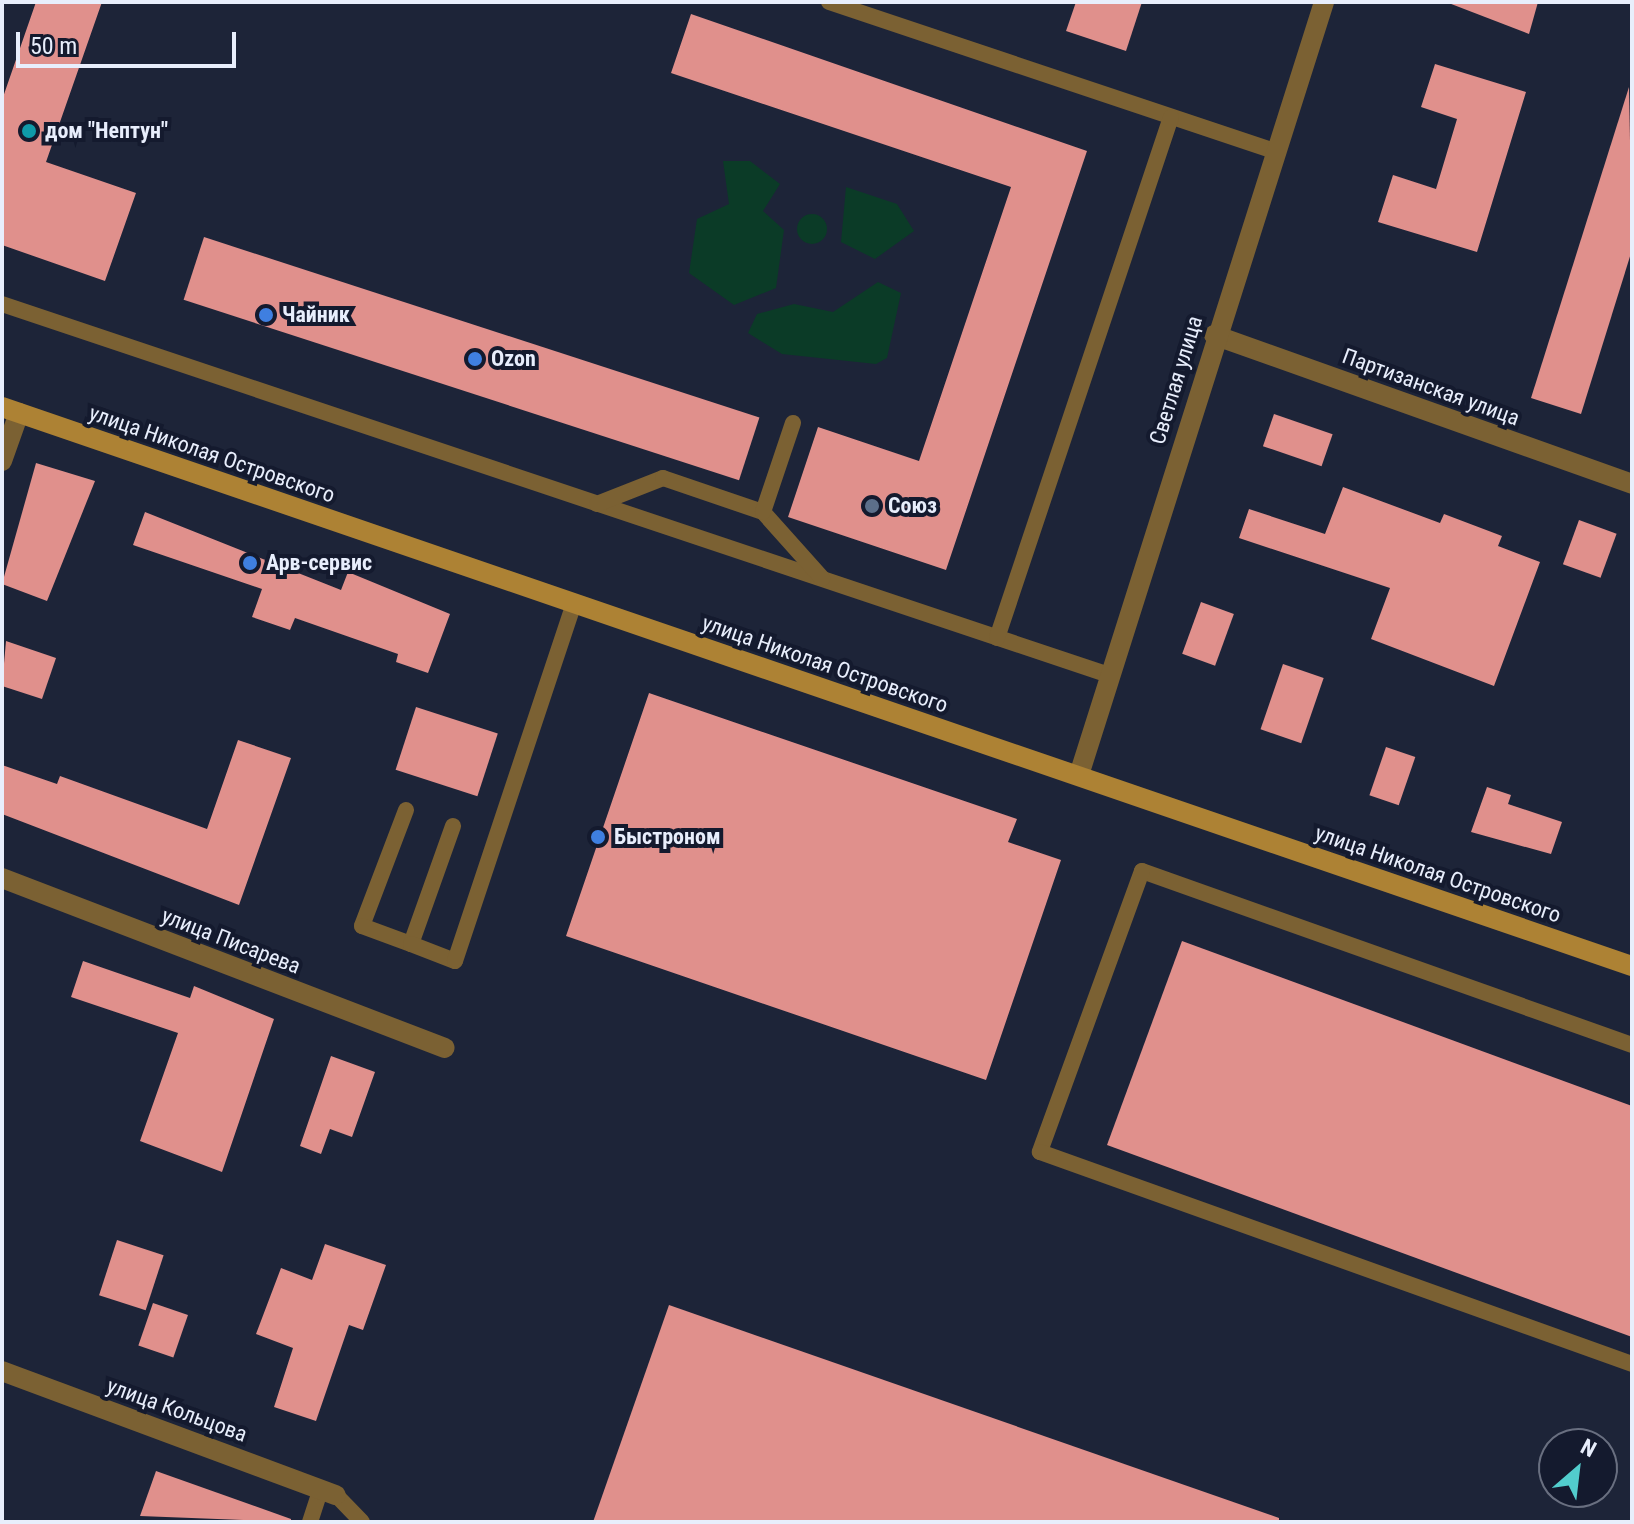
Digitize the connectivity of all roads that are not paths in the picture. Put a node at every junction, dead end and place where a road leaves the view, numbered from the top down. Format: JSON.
{"nodes":[{"id":1,"x":829,"y":2,"type":"edge"},
{"id":2,"x":1324,"y":2,"type":"edge"},
{"id":3,"x":1171,"y":117,"type":"junction"},
{"id":4,"x":1275,"y":151,"type":"junction"},
{"id":5,"x":2,"y":304,"type":"edge"},
{"id":6,"x":1214,"y":335,"type":"junction"},
{"id":7,"x":11,"y":410,"type":"edge"},
{"id":8,"x":793,"y":423,"type":"dead end"},
{"id":9,"x":2,"y":461,"type":"edge"},
{"id":10,"x":1632,"y":484,"type":"edge"},
{"id":11,"x":597,"y":504,"type":"junction"},
{"id":12,"x":763,"y":512,"type":"junction"},
{"id":13,"x":823,"y":580,"type":"junction"},
{"id":14,"x":574,"y":604,"type":"junction"},
{"id":15,"x":997,"y":638,"type":"junction"},
{"id":16,"x":1109,"y":675,"type":"junction"},
{"id":17,"x":1079,"y":775,"type":"junction"},
{"id":18,"x":406,"y":810,"type":"dead end"},
{"id":19,"x":453,"y":826,"type":"dead end"},
{"id":20,"x":2,"y":878,"type":"edge"},
{"id":21,"x":411,"y":944,"type":"junction"},
{"id":22,"x":1632,"y":966,"type":"edge"},
{"id":23,"x":1632,"y":1045,"type":"edge"},
{"id":24,"x":444,"y":1048,"type":"dead end"},
{"id":25,"x":1632,"y":1364,"type":"edge"},
{"id":26,"x":2,"y":1371,"type":"edge"},
{"id":27,"x":329,"y":1492,"type":"junction"},
{"id":28,"x":310,"y":1522,"type":"edge"},
{"id":29,"x":362,"y":1522,"type":"edge"}],
"edges":[{"from":1,"to":3,"type":"lane"},
{"from":2,"to":4,"type":"street","name":"Светлая улица"},
{"from":3,"to":4,"type":"lane"},
{"from":3,"to":15,"type":"lane"},
{"from":4,"to":6,"type":"street","name":"Светлая улица"},
{"from":5,"to":11,"type":"lane"},
{"from":6,"to":10,"type":"street","name":"Партизанская улица"},
{"from":6,"to":16,"type":"street","name":"Светлая улица"},
{"from":7,"to":9,"type":"street"},
{"from":7,"to":14,"type":"street","name":"улица Николая Островского"},
{"from":8,"to":12,"type":"lane"},
{"from":11,"to":12,"type":"lane"},
{"from":11,"to":13,"type":"lane"},
{"from":12,"to":13,"type":"lane"},
{"from":13,"to":15,"type":"lane"},
{"from":14,"to":17,"type":"street","name":"улица Николая Островского"},
{"from":14,"to":21,"type":"lane"},
{"from":15,"to":16,"type":"lane"},
{"from":16,"to":17,"type":"street","name":"Светлая улица"},
{"from":17,"to":22,"type":"street","name":"улица Николая Островского"},
{"from":18,"to":21,"type":"lane"},
{"from":19,"to":21,"type":"lane"},
{"from":20,"to":24,"type":"street","name":"улица Писарева"},
{"from":23,"to":25,"type":"lane"},
{"from":26,"to":27,"type":"street","name":"улица Кольцова"},
{"from":27,"to":28,"type":"lane"},
{"from":27,"to":29,"type":"lane"}]}
